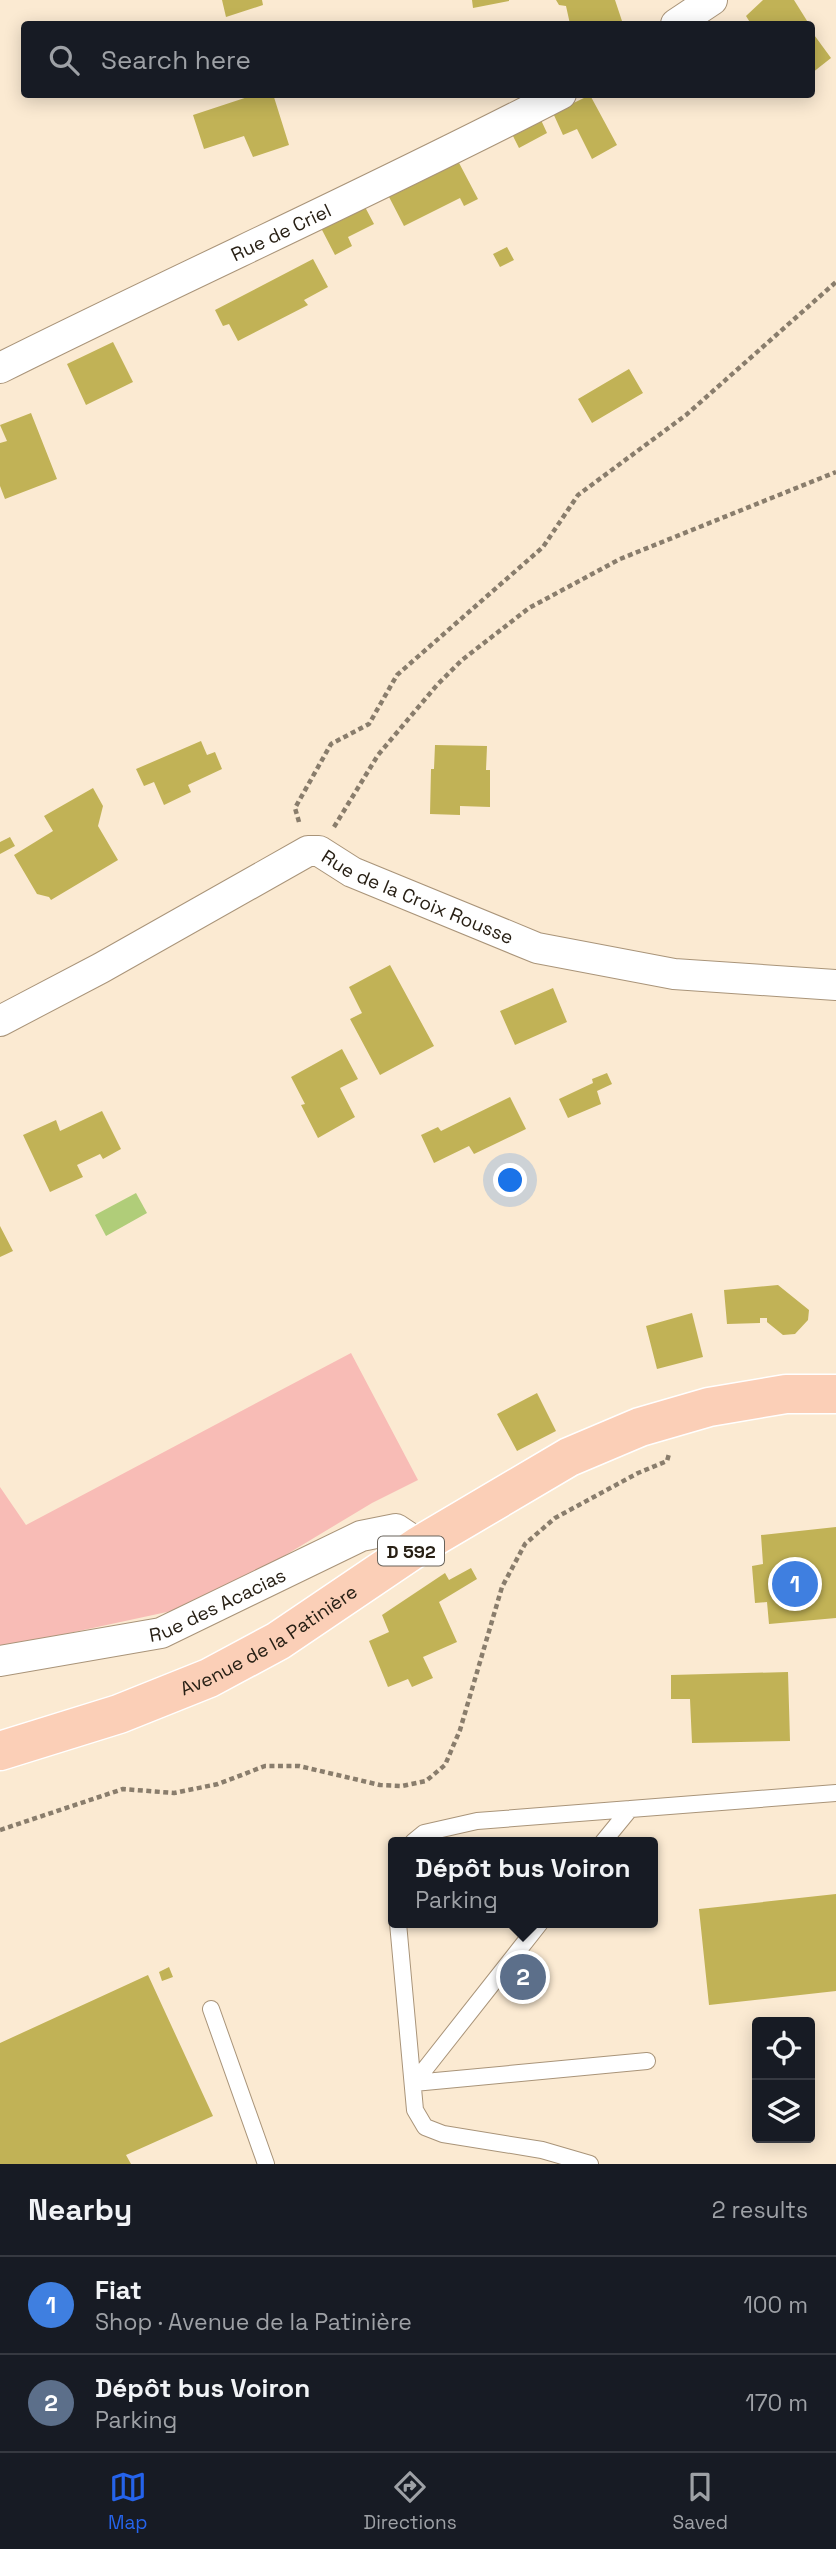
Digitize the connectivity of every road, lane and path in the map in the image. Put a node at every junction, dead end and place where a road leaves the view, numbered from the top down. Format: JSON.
{"nodes":[{"id":1,"x":712,"y":0,"type":"edge"},
{"id":2,"x":680,"y":21,"type":"edge"},
{"id":3,"x":553,"y":98,"type":"edge"},
{"id":4,"x":836,"y":282,"type":"edge"},
{"id":5,"x":0,"y":368,"type":"edge"},
{"id":6,"x":836,"y":472,"type":"edge"},
{"id":7,"x":313,"y":852,"type":"junction"},
{"id":8,"x":836,"y":985,"type":"edge"},
{"id":9,"x":0,"y":1021,"type":"edge"},
{"id":10,"x":836,"y":1395,"type":"edge"},
{"id":11,"x":676,"y":1416,"type":"junction"},
{"id":12,"x":419,"y":1545,"type":"junction"},
{"id":13,"x":0,"y":1661,"type":"edge"},
{"id":14,"x":0,"y":1751,"type":"edge"},
{"id":15,"x":836,"y":1793,"type":"edge"},
{"id":16,"x":630,"y":1809,"type":"junction"},
{"id":17,"x":0,"y":1830,"type":"edge"},
{"id":18,"x":419,"y":1837,"type":"edge"},
{"id":19,"x":607,"y":1837,"type":"edge"},
{"id":20,"x":398,"y":1928,"type":"edge"},
{"id":21,"x":536,"y":1928,"type":"edge"},
{"id":22,"x":211,"y":2009,"type":"dead end"},
{"id":23,"x":647,"y":2061,"type":"dead end"},
{"id":24,"x":414,"y":2083,"type":"junction"},
{"id":25,"x":266,"y":2164,"type":"edge"},
{"id":26,"x":590,"y":2164,"type":"edge"}],
"edges":[{"from":1,"to":2,"type":"street"},
{"from":3,"to":5,"type":"street","name":"Rue de Criel"},
{"from":4,"to":7,"type":"path"},
{"from":6,"to":7,"type":"path"},
{"from":7,"to":8,"type":"street","name":"Rue de la Croix Rousse"},
{"from":7,"to":9,"type":"street","name":"Rue de la Croix Rousse"},
{"from":10,"to":11,"type":"main road","name":"Avenue de la Patinière","number":"D 592"},
{"from":11,"to":12,"type":"main road","name":"Avenue de la Patinière","number":"D 592"},
{"from":11,"to":17,"type":"path"},
{"from":12,"to":13,"type":"street","name":"Rue des Acacias"},
{"from":12,"to":14,"type":"main road","name":"Avenue de la Patinière","number":"D 592"},
{"from":15,"to":16,"type":"lane"},
{"from":16,"to":18,"type":"lane"},
{"from":16,"to":19,"type":"lane"},
{"from":20,"to":24,"type":"lane"},
{"from":21,"to":24,"type":"lane"},
{"from":22,"to":25,"type":"lane"},
{"from":23,"to":24,"type":"lane"},
{"from":24,"to":26,"type":"lane"}]}
